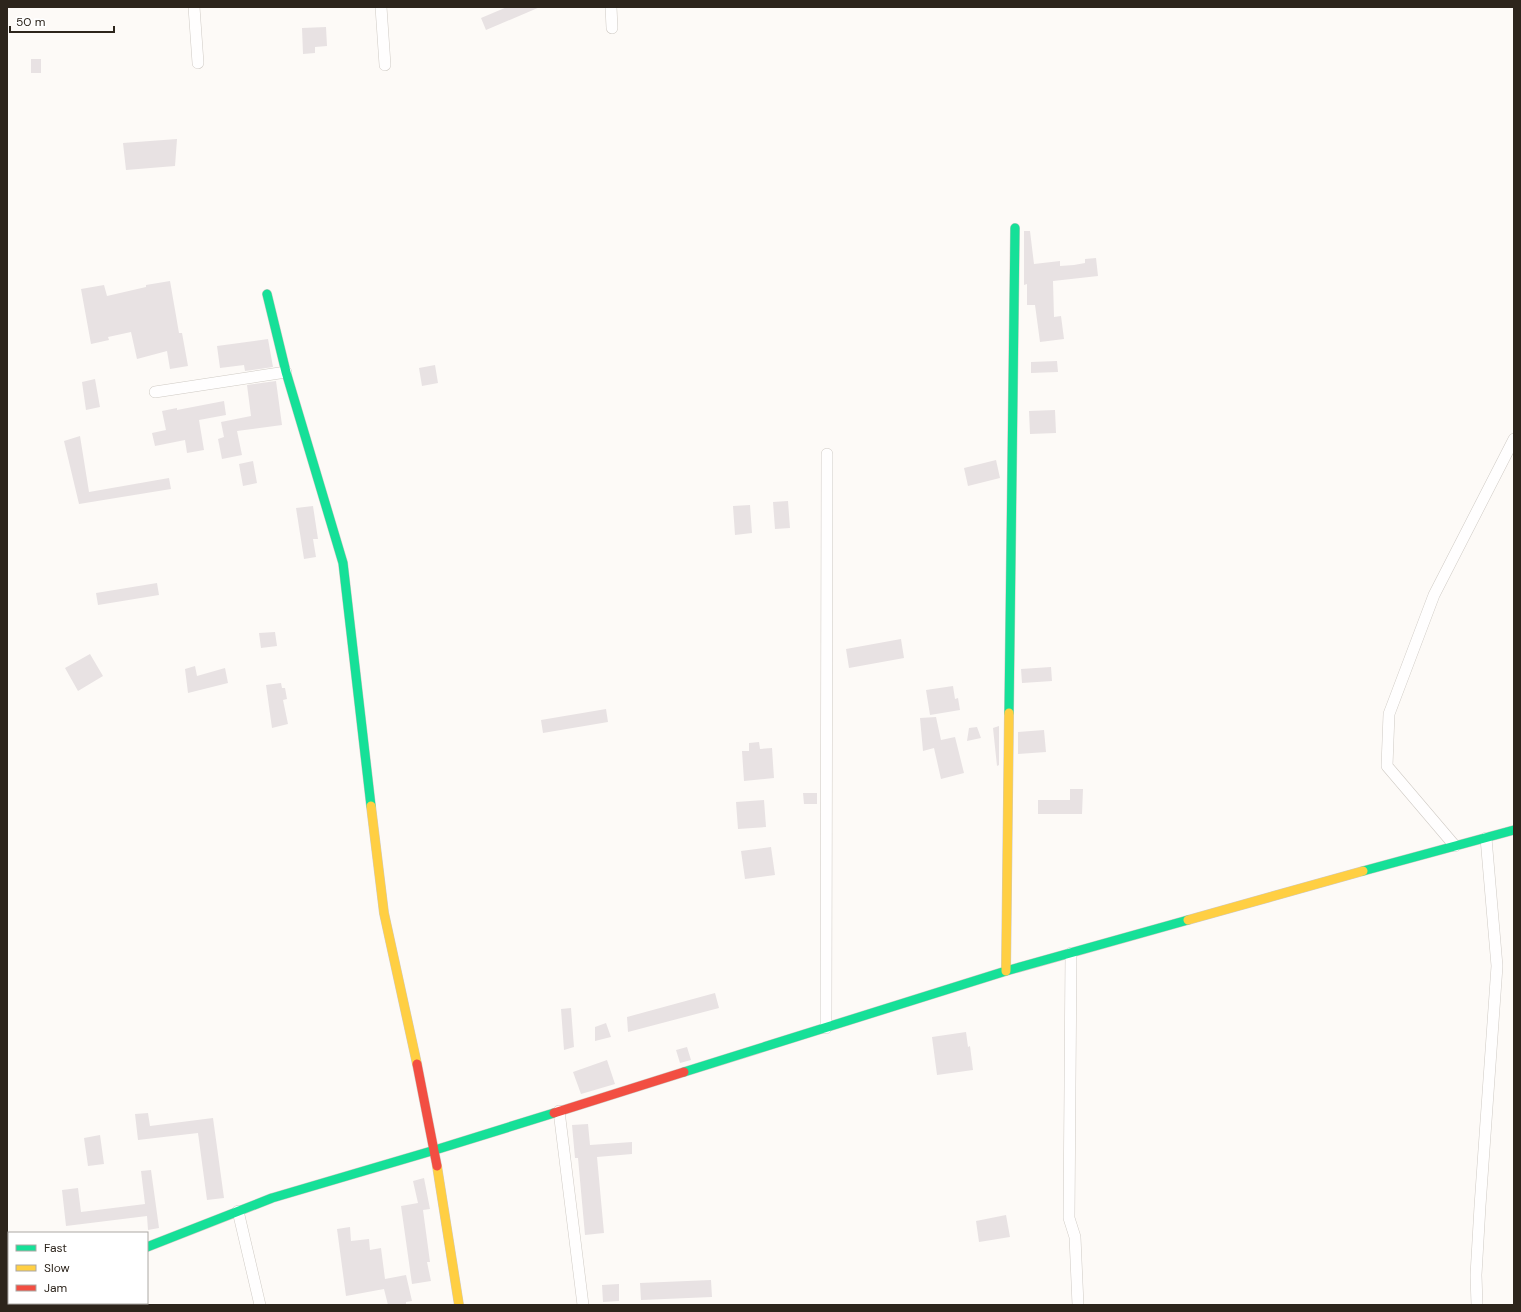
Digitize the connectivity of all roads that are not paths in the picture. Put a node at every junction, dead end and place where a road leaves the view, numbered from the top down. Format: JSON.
{"nodes":[{"id":1,"x":194,"y":7,"type":"edge"},
{"id":2,"x":381,"y":7,"type":"edge"},
{"id":3,"x":611,"y":7,"type":"edge"},
{"id":4,"x":612,"y":28,"type":"dead end"},
{"id":5,"x":198,"y":63,"type":"dead end"},
{"id":6,"x":385,"y":65,"type":"dead end"},
{"id":7,"x":1014,"y":228,"type":"dead end"},
{"id":8,"x":267,"y":294,"type":"dead end"},
{"id":9,"x":286,"y":372,"type":"junction"},
{"id":10,"x":155,"y":392,"type":"dead end"},
{"id":11,"x":1514,"y":439,"type":"edge"},
{"id":12,"x":827,"y":454,"type":"dead end"},
{"id":13,"x":1514,"y":830,"type":"edge"},
{"id":14,"x":1486,"y":838,"type":"junction"},
{"id":15,"x":1456,"y":846,"type":"junction"},
{"id":16,"x":1071,"y":953,"type":"junction"},
{"id":17,"x":1006,"y":971,"type":"junction"},
{"id":18,"x":826,"y":1028,"type":"junction"},
{"id":19,"x":559,"y":1111,"type":"junction"},
{"id":20,"x":435,"y":1150,"type":"junction"},
{"id":21,"x":238,"y":1211,"type":"junction"},
{"id":22,"x":148,"y":1247,"type":"edge"},
{"id":23,"x":260,"y":1305,"type":"edge"},
{"id":24,"x":459,"y":1305,"type":"edge"},
{"id":25,"x":583,"y":1305,"type":"edge"},
{"id":26,"x":1078,"y":1305,"type":"edge"},
{"id":27,"x":1478,"y":1305,"type":"edge"}],
"edges":[{"from":1,"to":5,"type":"street"},
{"from":2,"to":6,"type":"street"},
{"from":3,"to":4,"type":"street"},
{"from":7,"to":17,"type":"street"},
{"from":8,"to":9,"type":"street"},
{"from":9,"to":10,"type":"street"},
{"from":9,"to":20,"type":"street"},
{"from":11,"to":15,"type":"street"},
{"from":12,"to":18,"type":"street"},
{"from":13,"to":14,"type":"street"},
{"from":14,"to":15,"type":"street"},
{"from":14,"to":27,"type":"street"},
{"from":15,"to":16,"type":"street"},
{"from":16,"to":17,"type":"street"},
{"from":16,"to":26,"type":"street"},
{"from":17,"to":18,"type":"street"},
{"from":18,"to":19,"type":"street"},
{"from":19,"to":20,"type":"street"},
{"from":19,"to":25,"type":"street"},
{"from":20,"to":21,"type":"street"},
{"from":20,"to":24,"type":"street"},
{"from":21,"to":22,"type":"street"},
{"from":21,"to":23,"type":"street"}]}
